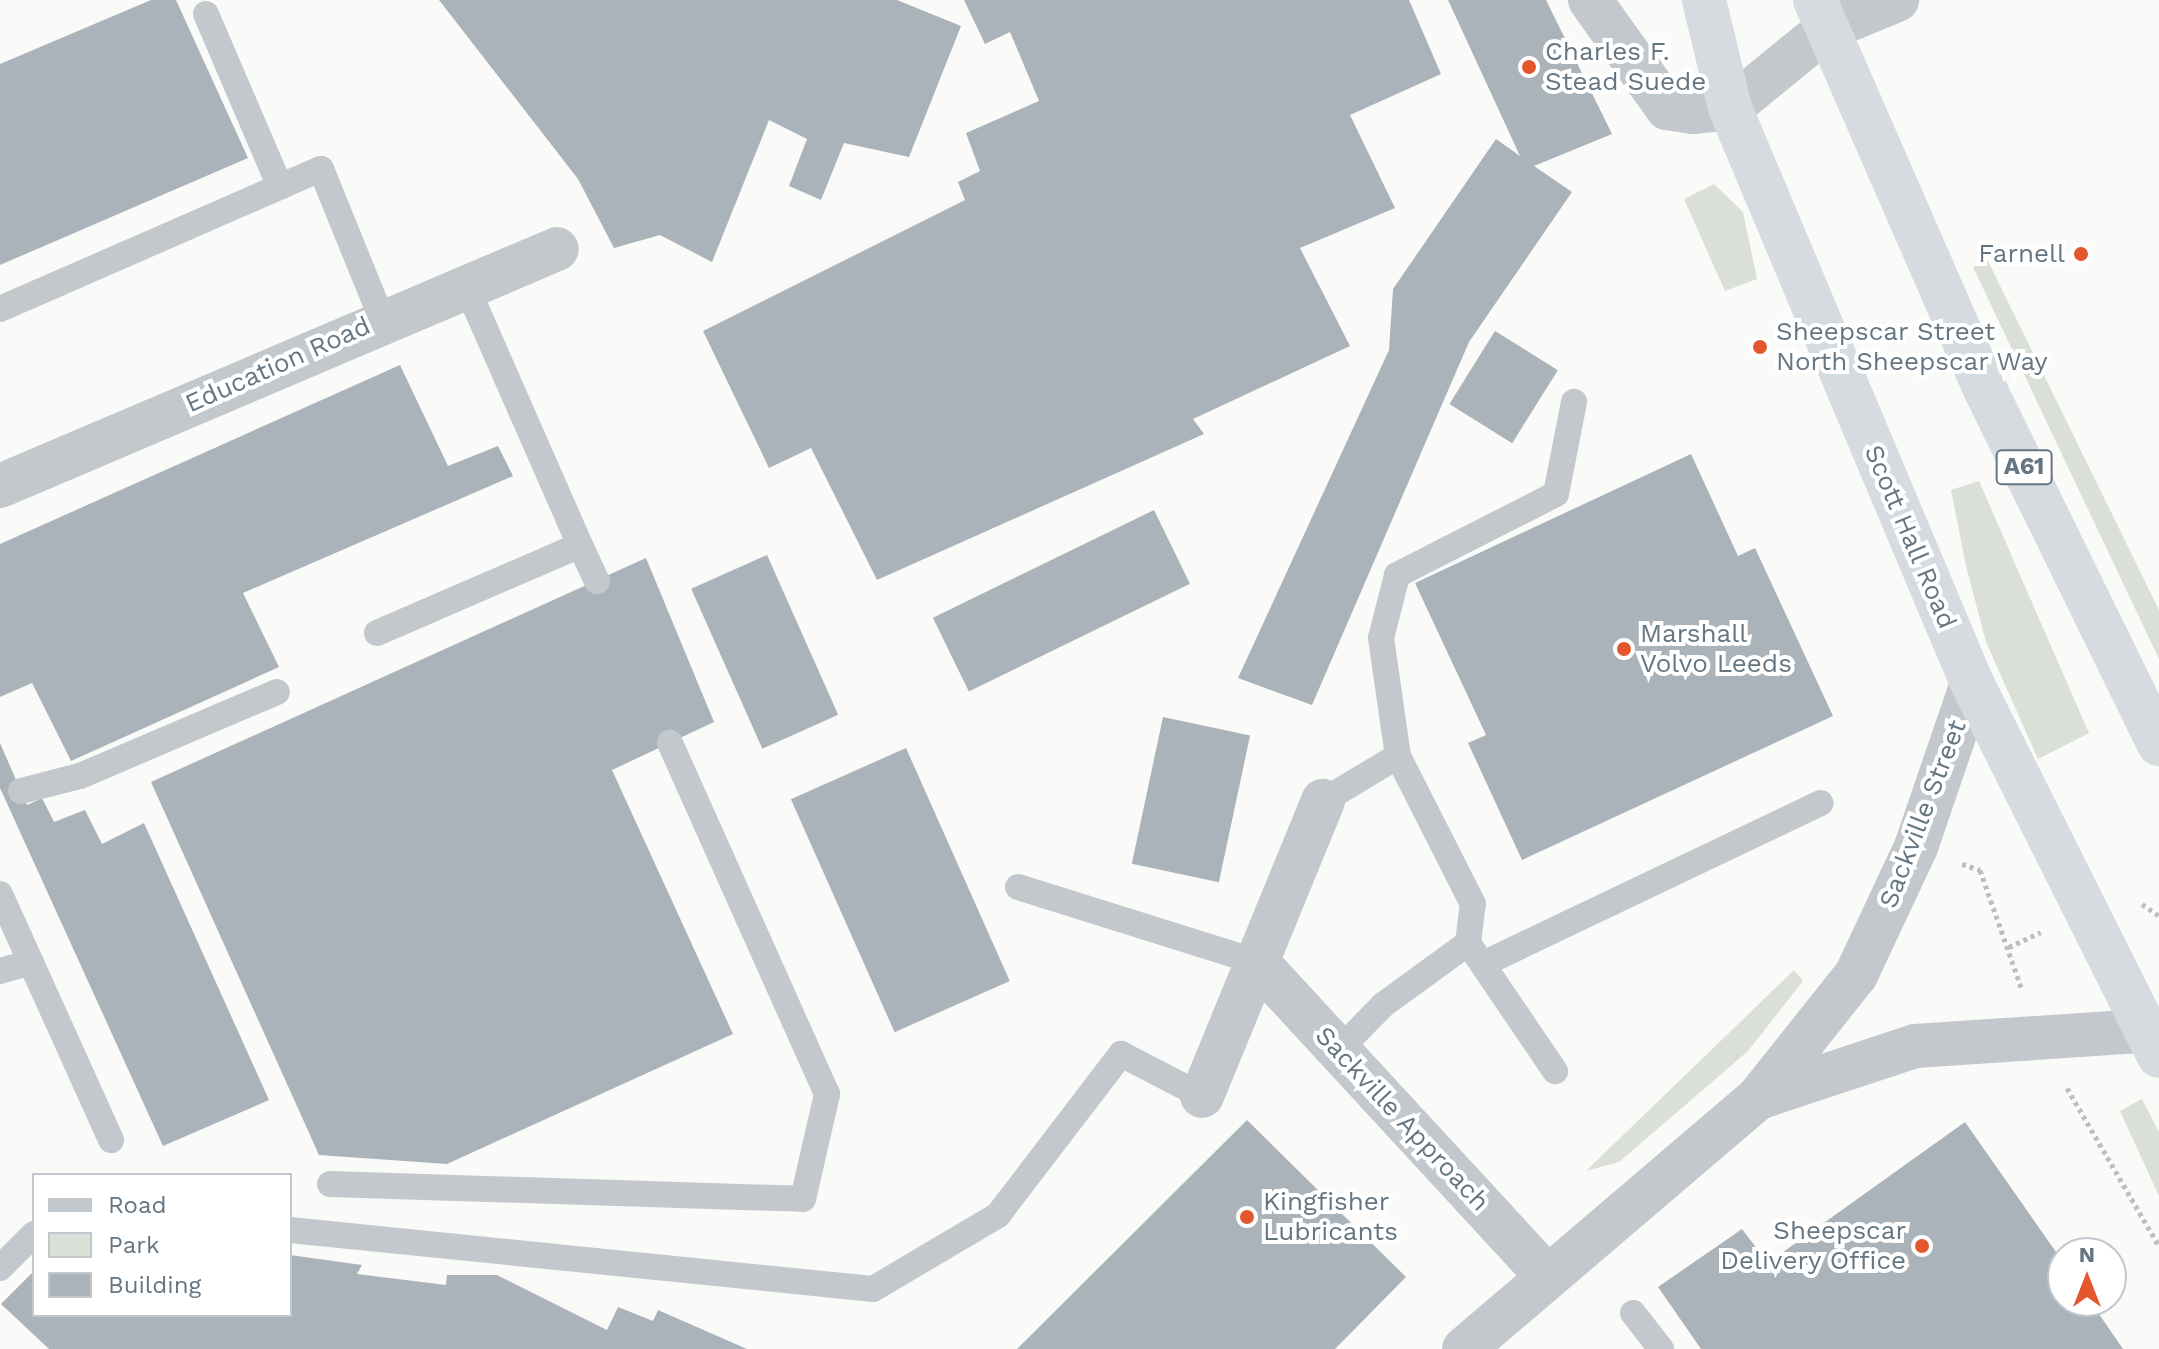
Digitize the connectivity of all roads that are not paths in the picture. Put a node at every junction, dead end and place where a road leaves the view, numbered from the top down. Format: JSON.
{"nodes":[{"id":1,"x":1590,"y":0,"type":"edge"},
{"id":2,"x":1704,"y":0,"type":"edge"},
{"id":3,"x":1897,"y":0,"type":"edge"},
{"id":4,"x":206,"y":14,"type":"dead end"},
{"id":5,"x":1821,"y":14,"type":"edge"},
{"id":6,"x":1730,"y":108,"type":"junction"},
{"id":7,"x":280,"y":187,"type":"junction"},
{"id":8,"x":557,"y":249,"type":"dead end"},
{"id":9,"x":467,"y":287,"type":"junction"},
{"id":10,"x":0,"y":309,"type":"edge"},
{"id":11,"x":382,"y":319,"type":"junction"},
{"id":12,"x":1574,"y":402,"type":"dead end"},
{"id":13,"x":0,"y":486,"type":"edge"},
{"id":14,"x":580,"y":545,"type":"junction"},
{"id":15,"x":597,"y":581,"type":"dead end"},
{"id":16,"x":377,"y":633,"type":"dead end"},
{"id":17,"x":1972,"y":683,"type":"junction"},
{"id":18,"x":277,"y":692,"type":"dead end"},
{"id":19,"x":670,"y":743,"type":"dead end"},
{"id":20,"x":2159,"y":744,"type":"edge"},
{"id":21,"x":1398,"y":756,"type":"junction"},
{"id":22,"x":9,"y":797,"type":"edge"},
{"id":23,"x":1323,"y":801,"type":"joint"},
{"id":24,"x":1821,"y":803,"type":"dead end"},
{"id":25,"x":1018,"y":887,"type":"dead end"},
{"id":26,"x":0,"y":894,"type":"edge"},
{"id":27,"x":1476,"y":953,"type":"junction"},
{"id":28,"x":31,"y":962,"type":"junction"},
{"id":29,"x":1257,"y":962,"type":"junction"},
{"id":30,"x":0,"y":971,"type":"edge"},
{"id":31,"x":2154,"y":1037,"type":"edge"},
{"id":32,"x":1339,"y":1050,"type":"junction"},
{"id":33,"x":1555,"y":1071,"type":"dead end"},
{"id":34,"x":1202,"y":1096,"type":"joint"},
{"id":35,"x":1758,"y":1098,"type":"junction"},
{"id":36,"x":111,"y":1140,"type":"dead end"},
{"id":37,"x":330,"y":1184,"type":"dead end"},
{"id":38,"x":292,"y":1230,"type":"edge"},
{"id":39,"x":32,"y":1236,"type":"edge"},
{"id":40,"x":0,"y":1268,"type":"edge"},
{"id":41,"x":1546,"y":1275,"type":"junction"},
{"id":42,"x":1633,"y":1313,"type":"dead end"},
{"id":43,"x":1464,"y":1349,"type":"edge"},
{"id":44,"x":1661,"y":1349,"type":"edge"}],
"edges":[{"from":1,"to":6,"type":"street"},
{"from":2,"to":6,"type":"highway","name":"Scott Hall Road"},
{"from":3,"to":5,"type":"street"},
{"from":4,"to":7,"type":"lane"},
{"from":5,"to":6,"type":"street"},
{"from":5,"to":20,"type":"highway","number":"A61"},
{"from":6,"to":17,"type":"highway","name":"Scott Hall Road"},
{"from":7,"to":10,"type":"lane"},
{"from":7,"to":11,"type":"lane"},
{"from":8,"to":9,"type":"street","name":"Education Road"},
{"from":9,"to":11,"type":"street","name":"Education Road"},
{"from":9,"to":14,"type":"lane"},
{"from":11,"to":13,"type":"street","name":"Education Road"},
{"from":12,"to":21,"type":"lane"},
{"from":14,"to":15,"type":"lane"},
{"from":14,"to":16,"type":"lane"},
{"from":17,"to":31,"type":"highway","name":"Scott Hall Road"},
{"from":17,"to":35,"type":"street","name":"Sackville Street"},
{"from":18,"to":22,"type":"lane"},
{"from":19,"to":37,"type":"lane"},
{"from":21,"to":23,"type":"lane"},
{"from":21,"to":27,"type":"lane"},
{"from":23,"to":29,"type":"street"},
{"from":24,"to":27,"type":"lane"},
{"from":25,"to":29,"type":"lane"},
{"from":26,"to":28,"type":"lane"},
{"from":27,"to":32,"type":"lane"},
{"from":27,"to":33,"type":"lane"},
{"from":28,"to":30,"type":"lane"},
{"from":28,"to":36,"type":"lane"},
{"from":29,"to":32,"type":"street","name":"Sackville Approach"},
{"from":29,"to":34,"type":"street"},
{"from":31,"to":35,"type":"street","name":"Sackville Street"},
{"from":32,"to":41,"type":"street","name":"Sackville Approach"},
{"from":34,"to":38,"type":"lane"},
{"from":35,"to":41,"type":"street","name":"Sackville Street"},
{"from":39,"to":40,"type":"lane"},
{"from":41,"to":43,"type":"street","name":"Sackville Street"},
{"from":42,"to":44,"type":"lane"}]}
